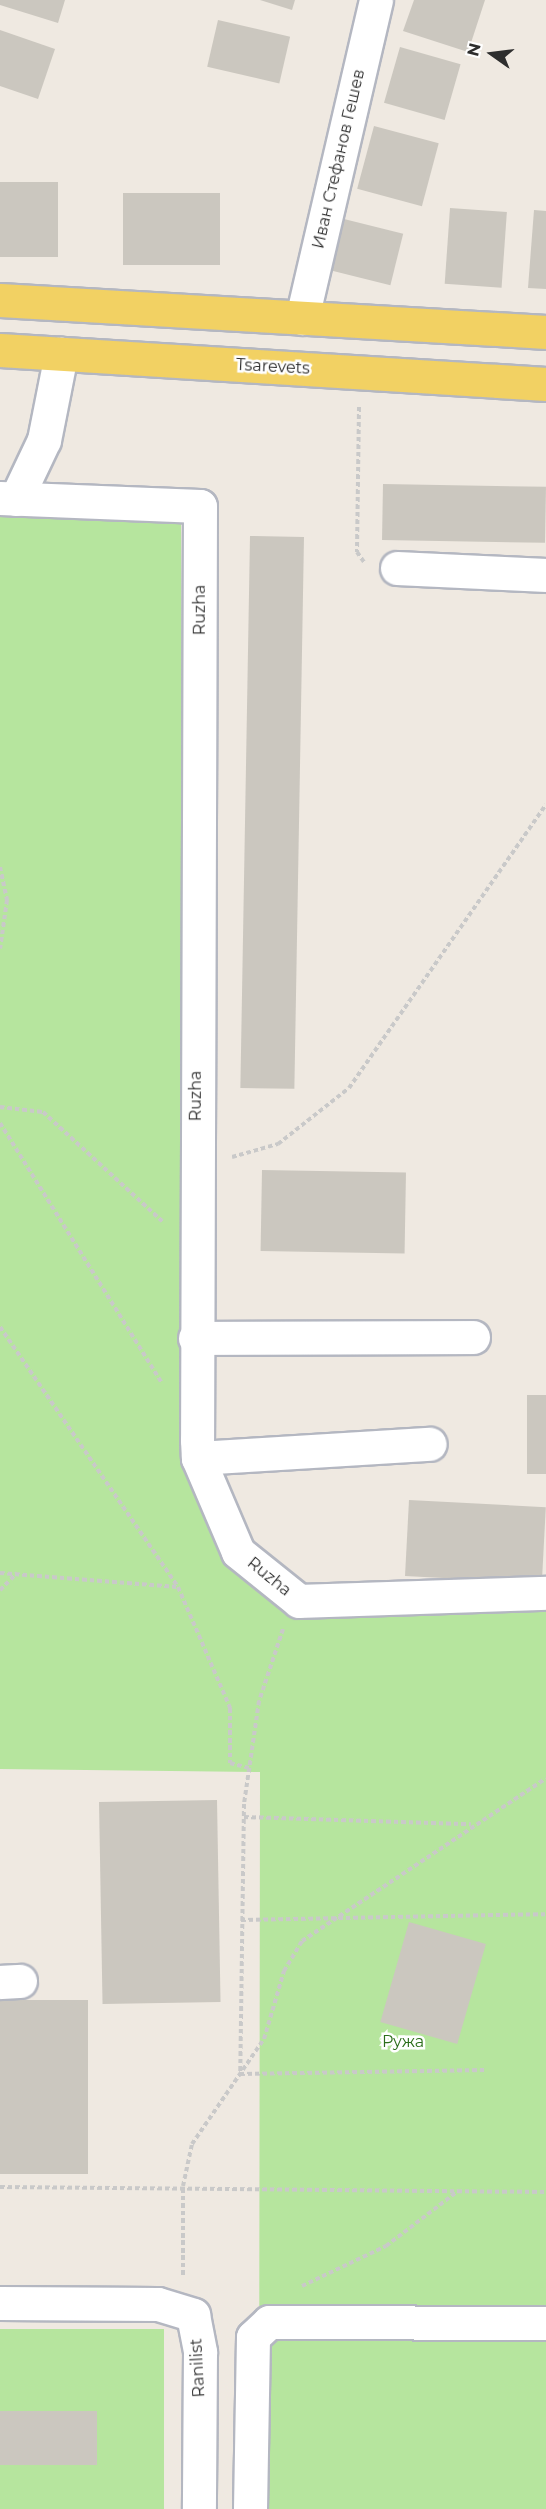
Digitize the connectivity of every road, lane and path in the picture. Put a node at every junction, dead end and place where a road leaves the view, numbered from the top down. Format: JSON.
{"nodes":[{"id":1,"x":376,"y":0,"type":"edge"},
{"id":2,"x":0,"y":300,"type":"edge"},
{"id":3,"x":302,"y":318,"type":"junction"},
{"id":4,"x":546,"y":332,"type":"edge"},
{"id":5,"x":0,"y":350,"type":"edge"},
{"id":6,"x":61,"y":354,"type":"junction"},
{"id":7,"x":546,"y":384,"type":"edge"},
{"id":8,"x":359,"y":403,"type":"dead end"},
{"id":9,"x":8,"y":499,"type":"edge"},
{"id":10,"x":397,"y":568,"type":"joint"},
{"id":11,"x":546,"y":575,"type":"edge"},
{"id":12,"x":546,"y":805,"type":"edge"},
{"id":13,"x":0,"y":867,"type":"edge"},
{"id":14,"x":0,"y":949,"type":"edge"},
{"id":15,"x":0,"y":1107,"type":"edge"},
{"id":16,"x":0,"y":1123,"type":"edge"},
{"id":17,"x":196,"y":1166,"type":"junction"},
{"id":18,"x":195,"y":1251,"type":"junction"},
{"id":19,"x":0,"y":1327,"type":"edge"},
{"id":20,"x":473,"y":1337,"type":"dead end"},
{"id":21,"x":195,"y":1338,"type":"junction"},
{"id":22,"x":166,"y":1390,"type":"dead end"},
{"id":23,"x":430,"y":1444,"type":"dead end"},
{"id":24,"x":198,"y":1458,"type":"junction"},
{"id":25,"x":0,"y":1573,"type":"edge"},
{"id":26,"x":17,"y":1573,"type":"junction"},
{"id":27,"x":178,"y":1587,"type":"junction"},
{"id":28,"x":0,"y":1590,"type":"edge"},
{"id":29,"x":546,"y":1593,"type":"edge"},
{"id":30,"x":294,"y":1597,"type":"junction"},
{"id":31,"x":249,"y":1768,"type":"junction"},
{"id":32,"x":546,"y":1778,"type":"edge"},
{"id":33,"x":244,"y":1817,"type":"junction"},
{"id":34,"x":473,"y":1824,"type":"junction"},
{"id":35,"x":546,"y":1914,"type":"edge"},
{"id":36,"x":334,"y":1918,"type":"junction"},
{"id":37,"x":241,"y":1920,"type":"junction"},
{"id":38,"x":487,"y":2070,"type":"dead end"},
{"id":39,"x":240,"y":2074,"type":"junction"},
{"id":40,"x":183,"y":2186,"type":"junction"},
{"id":41,"x":0,"y":2187,"type":"edge"},
{"id":42,"x":459,"y":2191,"type":"junction"},
{"id":43,"x":546,"y":2192,"type":"edge"},
{"id":44,"x":298,"y":2287,"type":"dead end"},
{"id":45,"x":0,"y":2303,"type":"edge"},
{"id":46,"x":182,"y":2311,"type":"junction"},
{"id":47,"x":546,"y":2323,"type":"edge"},
{"id":48,"x":199,"y":2509,"type":"edge"},
{"id":49,"x":250,"y":2509,"type":"edge"}],
"edges":[{"from":1,"to":3,"type":"street","name":"Иван Стефанов Гешев"},
{"from":2,"to":3,"type":"main road"},
{"from":3,"to":4,"type":"main road"},
{"from":5,"to":6,"type":"main road","name":"Tsarevets"},
{"from":6,"to":7,"type":"main road","name":"Tsarevets"},
{"from":6,"to":9,"type":"street"},
{"from":8,"to":10,"type":"path"},
{"from":9,"to":17,"type":"street","name":"Ruzha"},
{"from":10,"to":11,"type":"street"},
{"from":12,"to":17,"type":"path"},
{"from":13,"to":14,"type":"path"},
{"from":15,"to":18,"type":"path"},
{"from":16,"to":22,"type":"path"},
{"from":17,"to":18,"type":"street","name":"Ruzha"},
{"from":18,"to":21,"type":"street","name":"Ruzha"},
{"from":19,"to":27,"type":"path"},
{"from":20,"to":21,"type":"street"},
{"from":21,"to":24,"type":"street","name":"Ruzha"},
{"from":23,"to":24,"type":"street"},
{"from":24,"to":30,"type":"street","name":"Ruzha"},
{"from":25,"to":26,"type":"path"},
{"from":26,"to":27,"type":"path"},
{"from":26,"to":28,"type":"path"},
{"from":27,"to":31,"type":"path"},
{"from":29,"to":30,"type":"street","name":"Ruzha"},
{"from":30,"to":31,"type":"path"},
{"from":31,"to":33,"type":"path"},
{"from":32,"to":34,"type":"path"},
{"from":33,"to":34,"type":"path"},
{"from":33,"to":37,"type":"path"},
{"from":34,"to":36,"type":"path"},
{"from":35,"to":36,"type":"path"},
{"from":36,"to":37,"type":"path"},
{"from":36,"to":39,"type":"path"},
{"from":37,"to":39,"type":"path"},
{"from":38,"to":39,"type":"path"},
{"from":39,"to":40,"type":"path"},
{"from":40,"to":41,"type":"path"},
{"from":40,"to":42,"type":"path"},
{"from":40,"to":46,"type":"path"},
{"from":42,"to":43,"type":"path"},
{"from":42,"to":44,"type":"path"},
{"from":45,"to":46,"type":"street"},
{"from":46,"to":48,"type":"street","name":"Ranilist"},
{"from":47,"to":49,"type":"street"}]}
